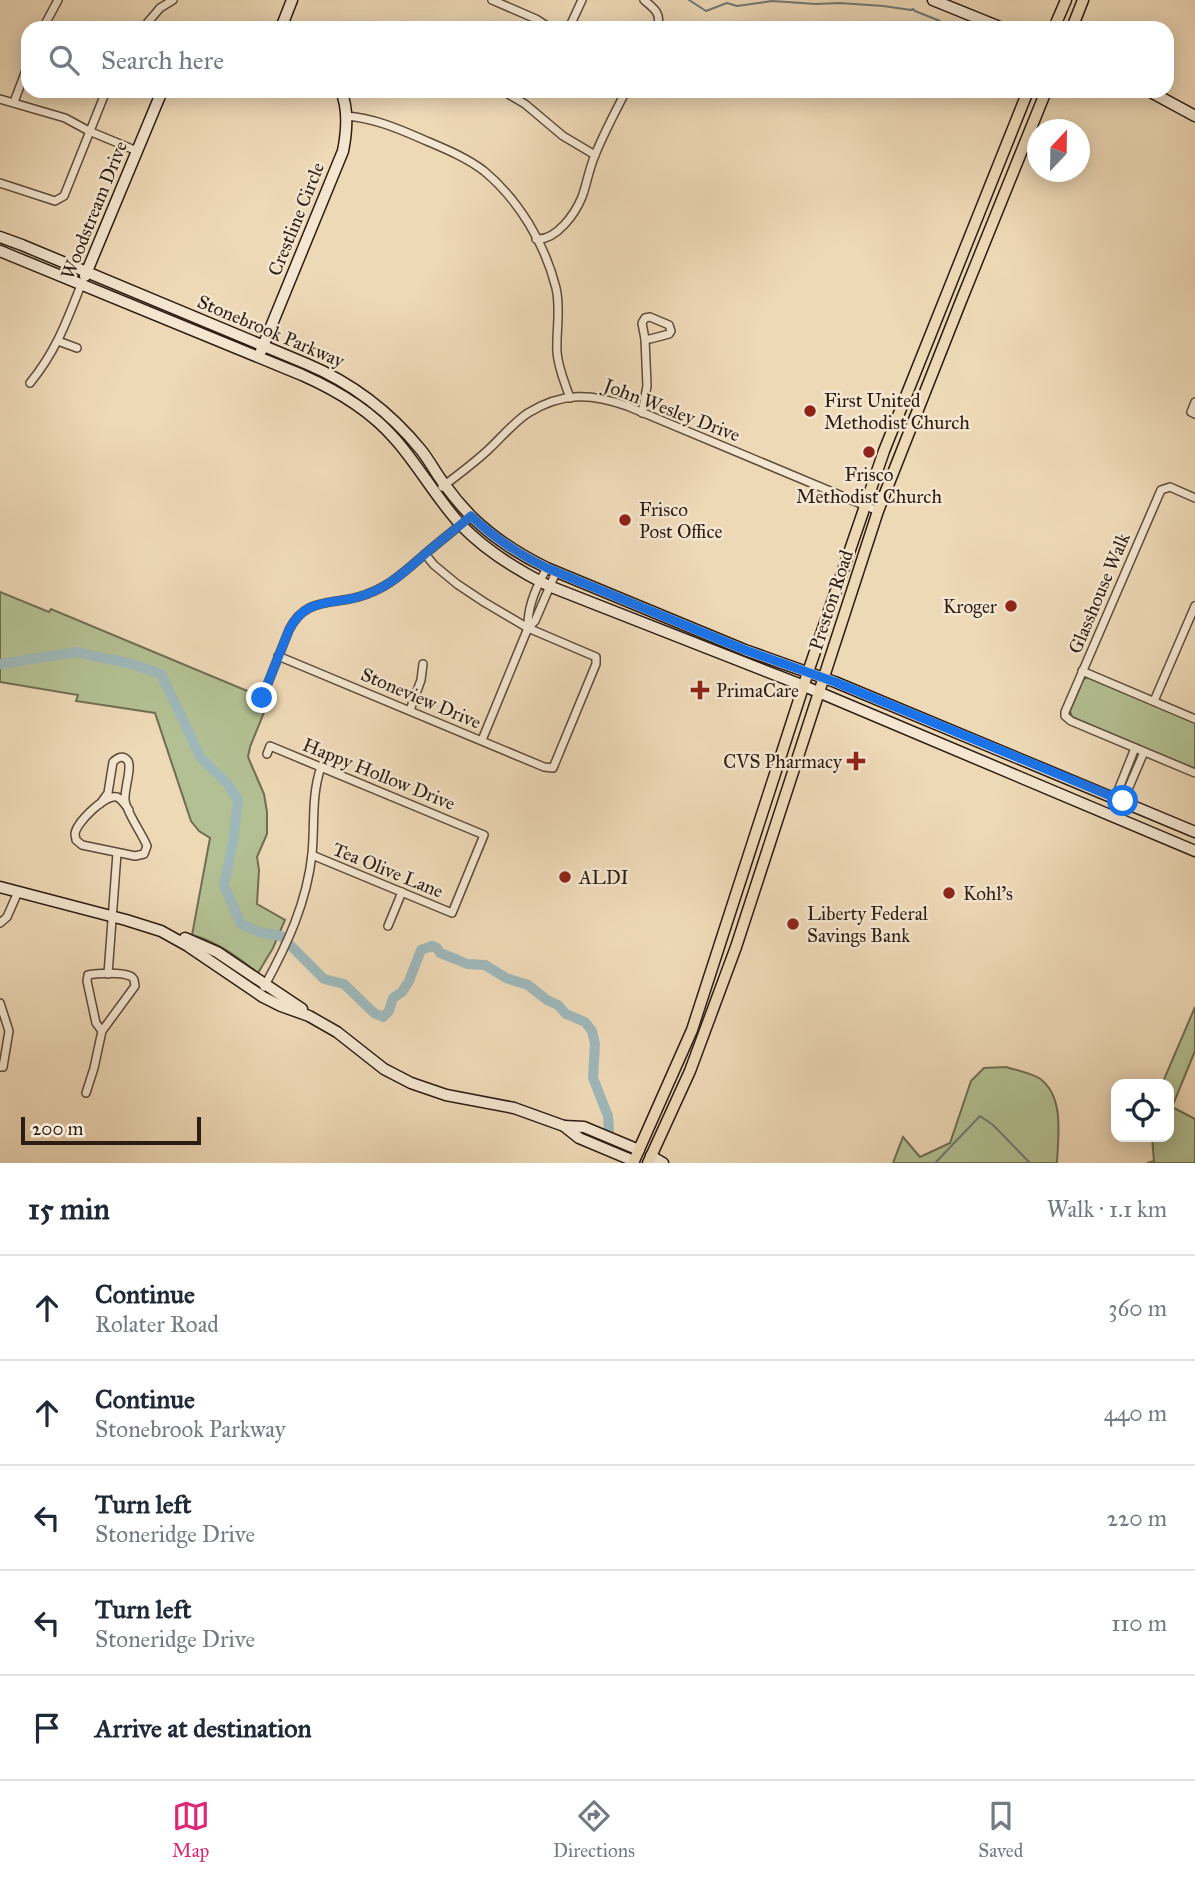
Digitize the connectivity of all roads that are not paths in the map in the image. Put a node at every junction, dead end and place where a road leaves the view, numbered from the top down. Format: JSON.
{"nodes":[{"id":1,"x":58,"y":0,"type":"edge"},
{"id":2,"x":173,"y":0,"type":"edge"},
{"id":3,"x":292,"y":0,"type":"edge"},
{"id":4,"x":492,"y":0,"type":"edge"},
{"id":5,"x":582,"y":0,"type":"edge"},
{"id":6,"x":644,"y":0,"type":"edge"},
{"id":7,"x":933,"y":0,"type":"edge"},
{"id":8,"x":1066,"y":0,"type":"edge"},
{"id":9,"x":1083,"y":0,"type":"edge"},
{"id":10,"x":47,"y":21,"type":"edge"},
{"id":11,"x":149,"y":21,"type":"edge"},
{"id":12,"x":284,"y":21,"type":"edge"},
{"id":13,"x":539,"y":21,"type":"edge"},
{"id":14,"x":572,"y":21,"type":"edge"},
{"id":15,"x":660,"y":21,"type":"edge"},
{"id":16,"x":985,"y":21,"type":"edge"},
{"id":17,"x":1058,"y":21,"type":"edge"},
{"id":18,"x":1075,"y":21,"type":"edge"},
{"id":19,"x":21,"y":84,"type":"edge"},
{"id":20,"x":103,"y":98,"type":"edge"},
{"id":21,"x":159,"y":98,"type":"edge"},
{"id":22,"x":342,"y":98,"type":"edge"},
{"id":23,"x":515,"y":98,"type":"edge"},
{"id":24,"x":623,"y":98,"type":"edge"},
{"id":25,"x":1025,"y":98,"type":"edge"},
{"id":26,"x":1043,"y":98,"type":"edge"},
{"id":27,"x":1162,"y":98,"type":"edge"},
{"id":28,"x":0,"y":99,"type":"edge"},
{"id":29,"x":14,"y":102,"type":"junction"},
{"id":30,"x":346,"y":116,"type":"junction"},
{"id":31,"x":1195,"y":116,"type":"edge"},
{"id":32,"x":89,"y":131,"type":"junction"},
{"id":33,"x":137,"y":151,"type":"junction"},
{"id":34,"x":595,"y":155,"type":"junction"},
{"id":35,"x":0,"y":183,"type":"edge"},
{"id":36,"x":0,"y":237,"type":"edge"},
{"id":37,"x":536,"y":239,"type":"junction"},
{"id":38,"x":0,"y":251,"type":"edge"},
{"id":39,"x":87,"y":272,"type":"junction"},
{"id":40,"x":81,"y":285,"type":"junction"},
{"id":41,"x":645,"y":339,"type":"dead end"},
{"id":42,"x":58,"y":341,"type":"junction"},
{"id":43,"x":264,"y":345,"type":"junction"},
{"id":44,"x":77,"y":348,"type":"dead end"},
{"id":45,"x":259,"y":358,"type":"junction"},
{"id":46,"x":30,"y":383,"type":"dead end"},
{"id":47,"x":570,"y":398,"type":"junction"},
{"id":48,"x":1195,"y":402,"type":"edge"},
{"id":49,"x":374,"y":403,"type":"junction"},
{"id":50,"x":367,"y":413,"type":"junction"},
{"id":51,"x":642,"y":413,"type":"junction"},
{"id":52,"x":1193,"y":413,"type":"edge"},
{"id":53,"x":445,"y":485,"type":"junction"},
{"id":54,"x":434,"y":493,"type":"junction"},
{"id":55,"x":1195,"y":498,"type":"edge"},
{"id":56,"x":864,"y":505,"type":"junction"},
{"id":57,"x":878,"y":511,"type":"junction"},
{"id":58,"x":471,"y":516,"type":"junction"},
{"id":59,"x":461,"y":525,"type":"junction"},
{"id":60,"x":425,"y":554,"type":"junction"},
{"id":61,"x":551,"y":570,"type":"junction"},
{"id":62,"x":544,"y":584,"type":"junction"},
{"id":63,"x":636,"y":605,"type":"junction"},
{"id":64,"x":1195,"y":606,"type":"edge"},
{"id":65,"x":631,"y":618,"type":"junction"},
{"id":66,"x":528,"y":628,"type":"junction"},
{"id":67,"x":693,"y":629,"type":"junction"},
{"id":68,"x":687,"y":642,"type":"junction"},
{"id":69,"x":278,"y":656,"type":"junction"},
{"id":70,"x":423,"y":664,"type":"dead end"},
{"id":71,"x":1083,"y":671,"type":"junction"},
{"id":72,"x":808,"y":672,"type":"junction"},
{"id":73,"x":824,"y":678,"type":"junction"},
{"id":74,"x":804,"y":686,"type":"junction"},
{"id":75,"x":819,"y":692,"type":"junction"},
{"id":76,"x":262,"y":698,"type":"dead end"},
{"id":77,"x":1154,"y":701,"type":"junction"},
{"id":78,"x":410,"y":710,"type":"junction"},
{"id":79,"x":920,"y":718,"type":"junction"},
{"id":80,"x":1195,"y":719,"type":"edge"},
{"id":81,"x":915,"y":733,"type":"junction"},
{"id":82,"x":482,"y":740,"type":"junction"},
{"id":83,"x":995,"y":748,"type":"junction"},
{"id":84,"x":1135,"y":748,"type":"junction"},
{"id":85,"x":1144,"y":752,"type":"junction"},
{"id":86,"x":267,"y":754,"type":"dead end"},
{"id":87,"x":988,"y":764,"type":"junction"},
{"id":88,"x":321,"y":767,"type":"junction"},
{"id":89,"x":1195,"y":773,"type":"edge"},
{"id":90,"x":1119,"y":800,"type":"junction"},
{"id":91,"x":100,"y":804,"type":"junction"},
{"id":92,"x":129,"y":810,"type":"junction"},
{"id":93,"x":1114,"y":817,"type":"junction"},
{"id":94,"x":760,"y":820,"type":"junction"},
{"id":95,"x":775,"y":826,"type":"junction"},
{"id":96,"x":1195,"y":832,"type":"edge"},
{"id":97,"x":1195,"y":851,"type":"edge"},
{"id":98,"x":117,"y":852,"type":"junction"},
{"id":99,"x":312,"y":855,"type":"junction"},
{"id":100,"x":0,"y":887,"type":"edge"},
{"id":101,"x":18,"y":892,"type":"junction"},
{"id":102,"x":402,"y":892,"type":"junction"},
{"id":103,"x":452,"y":913,"type":"joint"},
{"id":104,"x":112,"y":916,"type":"junction"},
{"id":105,"x":0,"y":923,"type":"edge"},
{"id":106,"x":388,"y":926,"type":"dead end"},
{"id":107,"x":108,"y":974,"type":"junction"},
{"id":108,"x":262,"y":990,"type":"junction"},
{"id":109,"x":703,"y":996,"type":"junction"},
{"id":110,"x":716,"y":1000,"type":"junction"},
{"id":111,"x":0,"y":1003,"type":"edge"},
{"id":112,"x":102,"y":1031,"type":"junction"},
{"id":113,"x":2,"y":1067,"type":"edge"},
{"id":114,"x":86,"y":1094,"type":"dead end"},
{"id":115,"x":564,"y":1126,"type":"junction"},
{"id":116,"x":639,"y":1150,"type":"junction"},
{"id":117,"x":649,"y":1160,"type":"edge"},
{"id":118,"x":634,"y":1162,"type":"edge"},
{"id":119,"x":663,"y":1163,"type":"edge"}],
"edges":[{"from":1,"to":10,"type":"street"},
{"from":2,"to":11,"type":"street"},
{"from":3,"to":12,"type":"main road"},
{"from":4,"to":13,"type":"street"},
{"from":5,"to":14,"type":"street"},
{"from":6,"to":15,"type":"street"},
{"from":7,"to":16,"type":"main road"},
{"from":8,"to":17,"type":"main road"},
{"from":9,"to":18,"type":"main road"},
{"from":19,"to":29,"type":"street"},
{"from":20,"to":32,"type":"street"},
{"from":21,"to":33,"type":"main road","name":"Woodstream Drive"},
{"from":22,"to":30,"type":"main road","name":"Crestline Circle"},
{"from":23,"to":34,"type":"street"},
{"from":24,"to":34,"type":"street"},
{"from":25,"to":56,"type":"main road","name":"Preston Road"},
{"from":26,"to":57,"type":"main road","name":"Preston Road"},
{"from":27,"to":31,"type":"main road"},
{"from":28,"to":29,"type":"street"},
{"from":29,"to":32,"type":"street"},
{"from":30,"to":37,"type":"street"},
{"from":30,"to":43,"type":"main road","name":"Crestline Circle"},
{"from":32,"to":33,"type":"street"},
{"from":32,"to":35,"type":"street"},
{"from":33,"to":39,"type":"main road","name":"Woodstream Drive"},
{"from":34,"to":37,"type":"street"},
{"from":36,"to":39,"type":"main road","name":"Stonebrook Parkway"},
{"from":37,"to":47,"type":"street"},
{"from":38,"to":40,"type":"main road","name":"Stonebrook Parkway"},
{"from":39,"to":40,"type":"main road","name":"Woodstream Drive"},
{"from":39,"to":43,"type":"main road","name":"Stonebrook Parkway"},
{"from":40,"to":42,"type":"street","name":"Woodstream Drive"},
{"from":40,"to":45,"type":"main road","name":"Stonebrook Parkway"},
{"from":41,"to":51,"type":"street"},
{"from":42,"to":44,"type":"street"},
{"from":42,"to":46,"type":"street","name":"Woodstream Drive"},
{"from":43,"to":45,"type":"main road","name":"Crestline Circle"},
{"from":43,"to":49,"type":"main road","name":"Stonebrook Parkway"},
{"from":45,"to":50,"type":"main road","name":"Stonebrook Parkway"},
{"from":47,"to":51,"type":"street","name":"John Wesley Drive"},
{"from":47,"to":53,"type":"street","name":"John Wesley Drive"},
{"from":48,"to":52,"type":"street"},
{"from":49,"to":50,"type":"main road"},
{"from":49,"to":53,"type":"main road","name":"Stonebrook Parkway"},
{"from":50,"to":54,"type":"main road","name":"Stonebrook Parkway"},
{"from":51,"to":56,"type":"street","name":"John Wesley Drive"},
{"from":53,"to":54,"type":"street","name":"John Wesley Drive"},
{"from":53,"to":58,"type":"main road","name":"Stonebrook Parkway"},
{"from":54,"to":59,"type":"main road","name":"Stonebrook Parkway"},
{"from":55,"to":71,"type":"street","name":"Glasshouse Walk"},
{"from":56,"to":57,"type":"street","name":"John Wesley Drive"},
{"from":56,"to":72,"type":"main road","name":"Preston Road"},
{"from":57,"to":73,"type":"main road","name":"Preston Road"},
{"from":58,"to":59,"type":"street"},
{"from":58,"to":61,"type":"main road","name":"Stonebrook Parkway"},
{"from":59,"to":60,"type":"street"},
{"from":59,"to":62,"type":"main road","name":"Stonebrook Parkway"},
{"from":60,"to":66,"type":"street"},
{"from":60,"to":69,"type":"street"},
{"from":61,"to":62,"type":"street"},
{"from":61,"to":63,"type":"main road","name":"Stonebrook Parkway"},
{"from":62,"to":65,"type":"main road","name":"Stonebrook Parkway"},
{"from":62,"to":66,"type":"street"},
{"from":63,"to":65,"type":"main road"},
{"from":63,"to":67,"type":"main road","name":"Stonebrook Parkway"},
{"from":64,"to":77,"type":"street"},
{"from":65,"to":68,"type":"main road","name":"Stonebrook Parkway"},
{"from":66,"to":82,"type":"street"},
{"from":66,"to":82,"type":"street","name":"Stoneview Drive"},
{"from":67,"to":68,"type":"main road"},
{"from":67,"to":72,"type":"main road","name":"Stonebrook Parkway"},
{"from":68,"to":74,"type":"main road","name":"Stonebrook Parkway"},
{"from":69,"to":76,"type":"street"},
{"from":69,"to":78,"type":"street","name":"Stoneview Drive"},
{"from":70,"to":78,"type":"street"},
{"from":71,"to":77,"type":"street"},
{"from":71,"to":84,"type":"street","name":"Glasshouse Walk"},
{"from":72,"to":73,"type":"main road","name":"Stonebrook Parkway"},
{"from":72,"to":74,"type":"main road","name":"Preston Road"},
{"from":73,"to":75,"type":"main road","name":"Preston Road"},
{"from":73,"to":79,"type":"main road","name":"Stonebrook Parkway"},
{"from":74,"to":75,"type":"main road","name":"Stonebrook Parkway"},
{"from":74,"to":94,"type":"main road","name":"Preston Road"},
{"from":75,"to":81,"type":"main road","name":"Stonebrook Parkway"},
{"from":75,"to":95,"type":"main road","name":"Preston Road"},
{"from":77,"to":80,"type":"street"},
{"from":78,"to":82,"type":"street","name":"Stoneview Drive"},
{"from":79,"to":81,"type":"main road"},
{"from":79,"to":83,"type":"main road","name":"Stonebrook Parkway"},
{"from":81,"to":87,"type":"main road","name":"Stonebrook Parkway"},
{"from":83,"to":87,"type":"main road"},
{"from":83,"to":90,"type":"main road","name":"Stonebrook Parkway"},
{"from":84,"to":85,"type":"street"},
{"from":84,"to":90,"type":"street"},
{"from":85,"to":89,"type":"street"},
{"from":85,"to":90,"type":"street"},
{"from":86,"to":88,"type":"street","name":"Happy Hollow Drive"},
{"from":87,"to":93,"type":"main road","name":"Stonebrook Parkway"},
{"from":88,"to":99,"type":"street"},
{"from":88,"to":103,"type":"street","name":"Happy Hollow Drive"},
{"from":90,"to":93,"type":"main road"},
{"from":90,"to":96,"type":"main road","name":"Stonebrook Parkway"},
{"from":91,"to":92,"type":"street"},
{"from":91,"to":92,"type":"street"},
{"from":91,"to":98,"type":"street"},
{"from":92,"to":98,"type":"street"},
{"from":93,"to":97,"type":"main road","name":"Stonebrook Parkway"},
{"from":94,"to":95,"type":"main road"},
{"from":94,"to":109,"type":"main road","name":"Preston Road"},
{"from":95,"to":110,"type":"main road","name":"Preston Road"},
{"from":98,"to":104,"type":"street"},
{"from":99,"to":102,"type":"street","name":"Tea Olive Lane"},
{"from":99,"to":108,"type":"street"},
{"from":100,"to":101,"type":"main road"},
{"from":101,"to":104,"type":"main road"},
{"from":101,"to":105,"type":"street"},
{"from":102,"to":103,"type":"street","name":"Tea Olive Lane"},
{"from":102,"to":106,"type":"street"},
{"from":104,"to":107,"type":"street"},
{"from":104,"to":108,"type":"main road"},
{"from":107,"to":112,"type":"street"},
{"from":107,"to":112,"type":"street"},
{"from":108,"to":115,"type":"main road"},
{"from":109,"to":110,"type":"main road"},
{"from":109,"to":116,"type":"main road","name":"Preston Road"},
{"from":110,"to":117,"type":"main road","name":"Preston Road"},
{"from":111,"to":113,"type":"street"},
{"from":112,"to":114,"type":"street"},
{"from":115,"to":116,"type":"main road"},
{"from":115,"to":118,"type":"main road"},
{"from":116,"to":117,"type":"main road"},
{"from":116,"to":118,"type":"main road","name":"Preston Road"},
{"from":117,"to":119,"type":"main road"}]}
